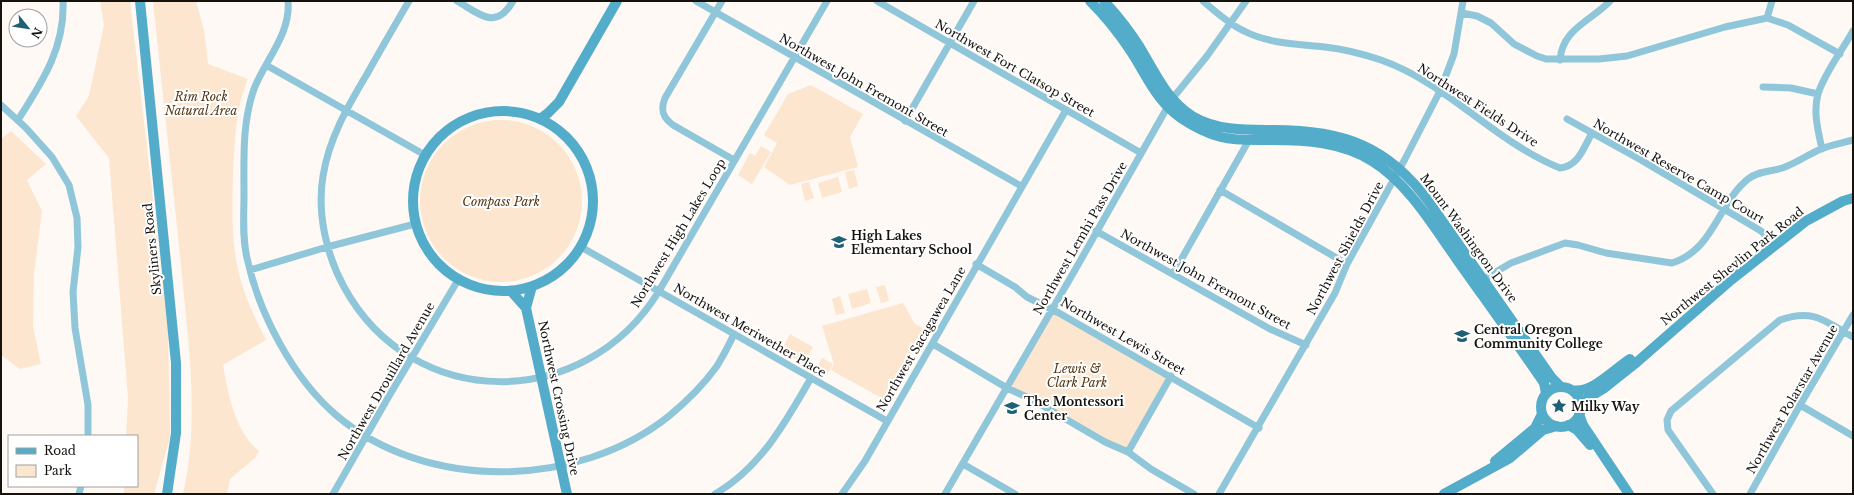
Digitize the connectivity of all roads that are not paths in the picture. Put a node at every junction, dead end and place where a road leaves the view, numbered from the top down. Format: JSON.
{"nodes":[{"id":1,"x":63,"y":1,"type":"edge"},
{"id":2,"x":140,"y":1,"type":"edge"},
{"id":3,"x":288,"y":1,"type":"edge"},
{"id":4,"x":409,"y":1,"type":"edge"},
{"id":5,"x":456,"y":1,"type":"edge"},
{"id":6,"x":513,"y":1,"type":"edge"},
{"id":7,"x":617,"y":1,"type":"edge"},
{"id":8,"x":696,"y":1,"type":"edge"},
{"id":9,"x":722,"y":1,"type":"edge"},
{"id":10,"x":826,"y":1,"type":"edge"},
{"id":11,"x":877,"y":1,"type":"edge"},
{"id":12,"x":974,"y":1,"type":"edge"},
{"id":13,"x":1090,"y":1,"type":"edge"},
{"id":14,"x":1104,"y":1,"type":"edge"},
{"id":15,"x":1203,"y":1,"type":"edge"},
{"id":16,"x":1246,"y":1,"type":"edge"},
{"id":17,"x":1463,"y":1,"type":"edge"},
{"id":18,"x":1610,"y":1,"type":"edge"},
{"id":19,"x":1772,"y":1,"type":"edge"},
{"id":20,"x":715,"y":12,"type":"junction"},
{"id":21,"x":1462,"y":13,"type":"junction"},
{"id":22,"x":1767,"y":18,"type":"junction"},
{"id":23,"x":1231,"y":24,"type":"junction"},
{"id":24,"x":1853,"y":31,"type":"edge"},
{"id":25,"x":950,"y":43,"type":"junction"},
{"id":26,"x":1840,"y":54,"type":"junction"},
{"id":27,"x":794,"y":57,"type":"junction"},
{"id":28,"x":1560,"y":60,"type":"junction"},
{"id":29,"x":266,"y":65,"type":"junction"},
{"id":30,"x":1763,"y":87,"type":"dead end"},
{"id":31,"x":1440,"y":91,"type":"junction"},
{"id":32,"x":1818,"y":94,"type":"junction"},
{"id":33,"x":559,"y":102,"type":"junction"},
{"id":34,"x":1170,"y":103,"type":"junction"},
{"id":35,"x":1,"y":105,"type":"edge"},
{"id":36,"x":346,"y":110,"type":"junction"},
{"id":37,"x":1066,"y":110,"type":"junction"},
{"id":38,"x":540,"y":119,"type":"junction"},
{"id":39,"x":1567,"y":119,"type":"dead end"},
{"id":40,"x":18,"y":120,"type":"junction"},
{"id":41,"x":905,"y":121,"type":"junction"},
{"id":42,"x":556,"y":128,"type":"junction"},
{"id":43,"x":1592,"y":133,"type":"junction"},
{"id":44,"x":1249,"y":140,"type":"junction"},
{"id":45,"x":1853,"y":140,"type":"edge"},
{"id":46,"x":1822,"y":149,"type":"junction"},
{"id":47,"x":1141,"y":153,"type":"junction"},
{"id":48,"x":425,"y":155,"type":"junction"},
{"id":49,"x":734,"y":160,"type":"junction"},
{"id":50,"x":1400,"y":169,"type":"junction"},
{"id":51,"x":1395,"y":179,"type":"junction"},
{"id":52,"x":1021,"y":186,"type":"junction"},
{"id":53,"x":1220,"y":190,"type":"junction"},
{"id":54,"x":1853,"y":198,"type":"edge"},
{"id":55,"x":1725,"y":210,"type":"junction"},
{"id":56,"x":415,"y":224,"type":"junction"},
{"id":57,"x":1096,"y":231,"type":"junction"},
{"id":58,"x":581,"y":246,"type":"junction"},
{"id":59,"x":1776,"y":246,"type":"junction"},
{"id":60,"x":327,"y":247,"type":"junction"},
{"id":61,"x":976,"y":264,"type":"junction"},
{"id":62,"x":1347,"y":264,"type":"junction"},
{"id":63,"x":250,"y":270,"type":"junction"},
{"id":64,"x":1173,"y":274,"type":"junction"},
{"id":65,"x":1484,"y":278,"type":"junction"},
{"id":66,"x":458,"y":280,"type":"junction"},
{"id":67,"x":532,"y":286,"type":"junction"},
{"id":68,"x":511,"y":291,"type":"junction"},
{"id":69,"x":659,"y":291,"type":"junction"},
{"id":70,"x":526,"y":308,"type":"junction"},
{"id":71,"x":1053,"y":309,"type":"junction"},
{"id":72,"x":1853,"y":315,"type":"edge"},
{"id":73,"x":1843,"y":332,"type":"junction"},
{"id":74,"x":734,"y":334,"type":"junction"},
{"id":75,"x":1853,"y":337,"type":"edge"},
{"id":76,"x":933,"y":344,"type":"junction"},
{"id":77,"x":1306,"y":345,"type":"junction"},
{"id":78,"x":1652,"y":348,"type":"junction"},
{"id":79,"x":412,"y":357,"type":"junction"},
{"id":80,"x":1171,"y":376,"type":"junction"},
{"id":81,"x":542,"y":378,"type":"junction"},
{"id":82,"x":811,"y":378,"type":"junction"},
{"id":83,"x":1560,"y":386,"type":"junction"},
{"id":84,"x":1007,"y":388,"type":"junction"},
{"id":85,"x":1572,"y":390,"type":"junction"},
{"id":86,"x":1546,"y":393,"type":"junction"},
{"id":87,"x":1800,"y":405,"type":"junction"},
{"id":88,"x":1580,"y":411,"type":"junction"},
{"id":89,"x":1542,"y":414,"type":"junction"},
{"id":90,"x":887,"y":421,"type":"junction"},
{"id":91,"x":1568,"y":425,"type":"junction"},
{"id":92,"x":1557,"y":426,"type":"junction"},
{"id":93,"x":1259,"y":428,"type":"junction"},
{"id":94,"x":88,"y":435,"type":"edge"},
{"id":95,"x":368,"y":436,"type":"junction"},
{"id":96,"x":1853,"y":436,"type":"edge"},
{"id":97,"x":1128,"y":452,"type":"junction"},
{"id":98,"x":963,"y":464,"type":"junction"},
{"id":99,"x":560,"y":466,"type":"junction"},
{"id":100,"x":1483,"y":472,"type":"junction"},
{"id":101,"x":1619,"y":480,"type":"junction"},
{"id":102,"x":727,"y":491,"type":"edge"},
{"id":103,"x":167,"y":494,"type":"edge"},
{"id":104,"x":333,"y":494,"type":"edge"},
{"id":105,"x":566,"y":494,"type":"edge"},
{"id":106,"x":715,"y":494,"type":"edge"},
{"id":107,"x":842,"y":494,"type":"edge"},
{"id":108,"x":945,"y":494,"type":"edge"},
{"id":109,"x":1015,"y":494,"type":"edge"},
{"id":110,"x":1194,"y":494,"type":"edge"},
{"id":111,"x":1220,"y":494,"type":"edge"},
{"id":112,"x":1444,"y":494,"type":"edge"},
{"id":113,"x":1629,"y":494,"type":"edge"},
{"id":114,"x":1713,"y":494,"type":"edge"},
{"id":115,"x":1750,"y":494,"type":"edge"}],
"edges":[{"from":1,"to":40,"type":"street"},
{"from":2,"to":103,"type":"street","name":"Skyliners Road"},
{"from":3,"to":29,"type":"street"},
{"from":4,"to":36,"type":"street","name":"Northwest High Lakes Loop"},
{"from":5,"to":6,"type":"street"},
{"from":7,"to":33,"type":"street"},
{"from":8,"to":20,"type":"street","name":"Northwest John Fremont Street"},
{"from":9,"to":20,"type":"street"},
{"from":10,"to":27,"type":"street","name":"Northwest High Lakes Loop"},
{"from":11,"to":25,"type":"street","name":"Northwest Fort Clatsop Street"},
{"from":12,"to":25,"type":"street"},
{"from":13,"to":34,"type":"street","name":"Mount Washington Drive"},
{"from":14,"to":34,"type":"street","name":"Mount Washington Drive"},
{"from":15,"to":23,"type":"street","name":"Northwest Fields Drive"},
{"from":16,"to":23,"type":"street","name":"Northwest Lemhi Pass Drive"},
{"from":17,"to":21,"type":"street","name":"Northwest Shields Drive"},
{"from":18,"to":28,"type":"street"},
{"from":19,"to":22,"type":"street"},
{"from":20,"to":27,"type":"street","name":"Northwest John Fremont Street"},
{"from":20,"to":49,"type":"street"},
{"from":21,"to":28,"type":"street"},
{"from":21,"to":31,"type":"street","name":"Northwest Shields Drive"},
{"from":22,"to":26,"type":"street"},
{"from":22,"to":28,"type":"street"},
{"from":23,"to":31,"type":"street","name":"Northwest Fields Drive"},
{"from":23,"to":34,"type":"street","name":"Northwest Lemhi Pass Drive"},
{"from":24,"to":26,"type":"street"},
{"from":25,"to":37,"type":"street","name":"Northwest Fort Clatsop Street"},
{"from":25,"to":41,"type":"street"},
{"from":26,"to":32,"type":"street"},
{"from":27,"to":41,"type":"street","name":"Northwest John Fremont Street"},
{"from":27,"to":49,"type":"street","name":"Northwest High Lakes Loop"},
{"from":29,"to":36,"type":"street"},
{"from":29,"to":63,"type":"street"},
{"from":30,"to":32,"type":"street"},
{"from":31,"to":43,"type":"street","name":"Northwest Fields Drive"},
{"from":31,"to":50,"type":"street","name":"Northwest Shields Drive"},
{"from":32,"to":46,"type":"street"},
{"from":33,"to":38,"type":"street"},
{"from":33,"to":42,"type":"street"},
{"from":34,"to":44,"type":"street","name":"Mount Washington Drive"},
{"from":34,"to":47,"type":"street","name":"Northwest Lemhi Pass Drive"},
{"from":34,"to":50,"type":"street","name":"Mount Washington Drive"},
{"from":35,"to":40,"type":"street"},
{"from":36,"to":48,"type":"street"},
{"from":36,"to":60,"type":"street","name":"Northwest High Lakes Loop"},
{"from":37,"to":47,"type":"street","name":"Northwest Fort Clatsop Street"},
{"from":37,"to":52,"type":"street","name":"Northwest Sacagawea Lane"},
{"from":38,"to":42,"type":"street"},
{"from":38,"to":48,"type":"street"},
{"from":39,"to":43,"type":"street","name":"Northwest Reserve Camp Court"},
{"from":40,"to":94,"type":"street"},
{"from":41,"to":52,"type":"street","name":"Northwest John Fremont Street"},
{"from":42,"to":58,"type":"street"},
{"from":43,"to":55,"type":"street","name":"Northwest Reserve Camp Court"},
{"from":44,"to":51,"type":"street","name":"Mount Washington Drive"},
{"from":44,"to":53,"type":"street"},
{"from":45,"to":46,"type":"street"},
{"from":46,"to":55,"type":"street"},
{"from":47,"to":57,"type":"street","name":"Northwest Lemhi Pass Drive"},
{"from":48,"to":56,"type":"street"},
{"from":49,"to":69,"type":"street","name":"Northwest High Lakes Loop"},
{"from":50,"to":51,"type":"street","name":"Northwest Shields Drive"},
{"from":50,"to":65,"type":"street","name":"Mount Washington Drive"},
{"from":51,"to":62,"type":"street","name":"Northwest Shields Drive"},
{"from":51,"to":86,"type":"street","name":"Mount Washington Drive"},
{"from":52,"to":61,"type":"street","name":"Northwest Sacagawea Lane"},
{"from":53,"to":62,"type":"street"},
{"from":53,"to":64,"type":"street"},
{"from":54,"to":59,"type":"street","name":"Northwest Shevlin Park Road"},
{"from":55,"to":59,"type":"street","name":"Northwest Reserve Camp Court"},
{"from":55,"to":65,"type":"street"},
{"from":56,"to":60,"type":"street"},
{"from":56,"to":66,"type":"street"},
{"from":57,"to":64,"type":"street","name":"Northwest John Fremont Street"},
{"from":57,"to":71,"type":"street","name":"Northwest Lemhi Pass Drive"},
{"from":58,"to":67,"type":"street"},
{"from":58,"to":69,"type":"street","name":"Northwest Meriwether Place"},
{"from":59,"to":78,"type":"street","name":"Northwest Shevlin Park Road"},
{"from":60,"to":63,"type":"street"},
{"from":60,"to":79,"type":"street","name":"Northwest High Lakes Loop"},
{"from":61,"to":71,"type":"street","name":"Northwest Lewis Street"},
{"from":61,"to":76,"type":"street","name":"Northwest Sacagawea Lane"},
{"from":62,"to":77,"type":"street","name":"Northwest Shields Drive"},
{"from":63,"to":95,"type":"street"},
{"from":64,"to":77,"type":"street","name":"Northwest John Fremont Street"},
{"from":65,"to":83,"type":"street","name":"Mount Washington Drive"},
{"from":66,"to":68,"type":"street"},
{"from":66,"to":79,"type":"street","name":"Northwest Drouillard Avenue"},
{"from":67,"to":68,"type":"street"},
{"from":67,"to":70,"type":"street","name":"Northwest Crossing Drive"},
{"from":68,"to":70,"type":"street","name":"Northwest Crossing Drive"},
{"from":69,"to":74,"type":"street","name":"Northwest Meriwether Place"},
{"from":69,"to":81,"type":"street","name":"Northwest High Lakes Loop"},
{"from":70,"to":81,"type":"street","name":"Northwest Crossing Drive"},
{"from":71,"to":80,"type":"street","name":"Northwest Lewis Street"},
{"from":71,"to":84,"type":"street","name":"Northwest Lemhi Pass Drive"},
{"from":72,"to":73,"type":"street","name":"Northwest Polarstar Avenue"},
{"from":73,"to":75,"type":"street"},
{"from":73,"to":87,"type":"street","name":"Northwest Polarstar Avenue"},
{"from":73,"to":114,"type":"street"},
{"from":74,"to":82,"type":"street","name":"Northwest Meriwether Place"},
{"from":74,"to":99,"type":"street"},
{"from":76,"to":84,"type":"street"},
{"from":76,"to":90,"type":"street","name":"Northwest Sacagawea Lane"},
{"from":77,"to":93,"type":"street","name":"Northwest Shields Drive"},
{"from":78,"to":85,"type":"street","name":"Northwest Shevlin Park Road"},
{"from":78,"to":88,"type":"street","name":"Northwest Shevlin Park Road"},
{"from":79,"to":81,"type":"street","name":"Northwest High Lakes Loop"},
{"from":79,"to":95,"type":"street","name":"Northwest Drouillard Avenue"},
{"from":80,"to":93,"type":"street","name":"Northwest Lewis Street"},
{"from":80,"to":97,"type":"street"},
{"from":81,"to":99,"type":"street","name":"Northwest Crossing Drive"},
{"from":82,"to":90,"type":"street","name":"Northwest Meriwether Place"},
{"from":82,"to":102,"type":"street"},
{"from":83,"to":85,"type":"street"},
{"from":83,"to":86,"type":"street"},
{"from":84,"to":97,"type":"street"},
{"from":84,"to":98,"type":"street","name":"Northwest Lemhi Pass Drive"},
{"from":85,"to":88,"type":"street"},
{"from":86,"to":89,"type":"street"},
{"from":87,"to":96,"type":"street"},
{"from":87,"to":115,"type":"street","name":"Northwest Polarstar Avenue"},
{"from":88,"to":91,"type":"street"},
{"from":88,"to":101,"type":"street"},
{"from":89,"to":92,"type":"street"},
{"from":89,"to":100,"type":"street"},
{"from":90,"to":107,"type":"street","name":"Northwest Sacagawea Lane"},
{"from":91,"to":92,"type":"street"},
{"from":91,"to":101,"type":"street"},
{"from":92,"to":100,"type":"street"},
{"from":93,"to":111,"type":"street","name":"Northwest Shields Drive"},
{"from":95,"to":99,"type":"street"},
{"from":95,"to":104,"type":"street","name":"Northwest Drouillard Avenue"},
{"from":97,"to":110,"type":"street"},
{"from":98,"to":108,"type":"street","name":"Northwest Lemhi Pass Drive"},
{"from":98,"to":109,"type":"street"},
{"from":99,"to":105,"type":"street","name":"Northwest Crossing Drive"},
{"from":100,"to":112,"type":"street"},
{"from":101,"to":113,"type":"street"},
{"from":102,"to":106,"type":"street"}]}
